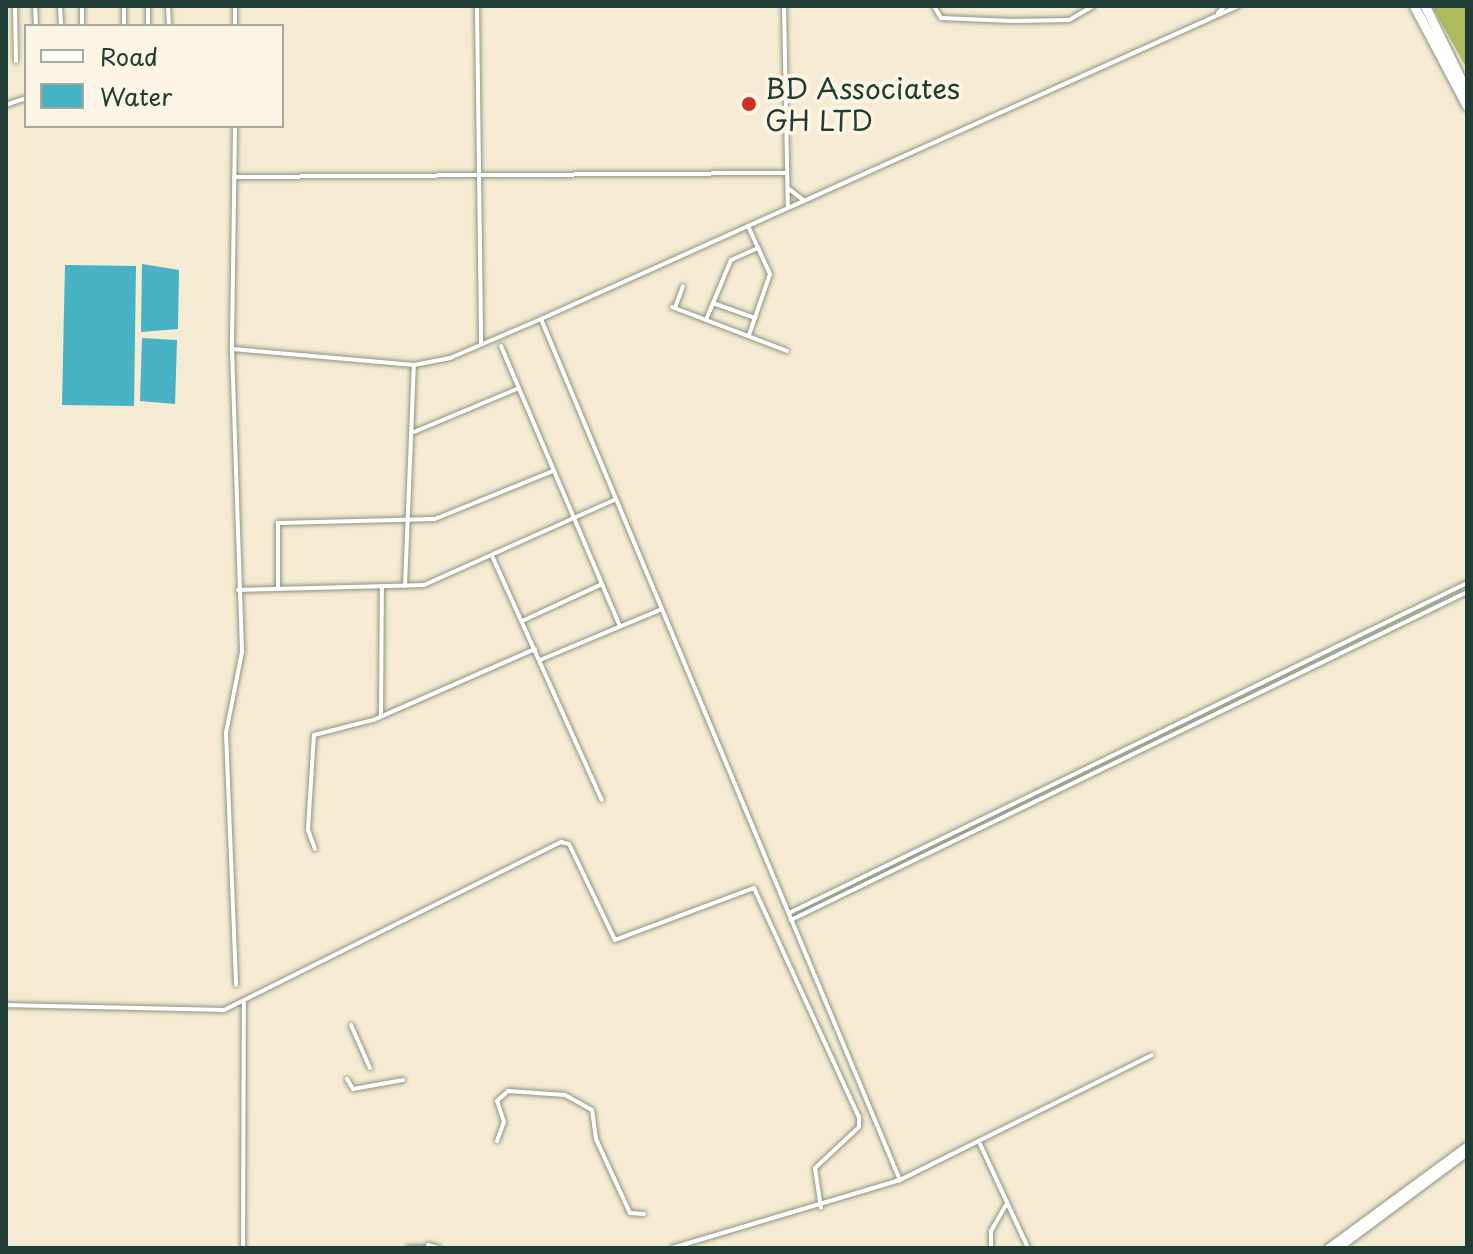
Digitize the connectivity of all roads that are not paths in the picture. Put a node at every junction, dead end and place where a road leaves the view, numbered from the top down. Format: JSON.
{"nodes":[{"id":1,"x":15,"y":6,"type":"edge"},
{"id":2,"x":477,"y":6,"type":"edge"},
{"id":3,"x":784,"y":6,"type":"edge"},
{"id":4,"x":934,"y":6,"type":"edge"},
{"id":5,"x":1093,"y":6,"type":"edge"},
{"id":6,"x":1225,"y":6,"type":"edge"},
{"id":7,"x":1238,"y":6,"type":"edge"},
{"id":8,"x":1414,"y":6,"type":"edge"},
{"id":9,"x":1425,"y":6,"type":"edge"},
{"id":10,"x":1217,"y":15,"type":"junction"},
{"id":11,"x":16,"y":61,"type":"dead end"},
{"id":12,"x":1467,"y":92,"type":"edge"},
{"id":13,"x":1467,"y":106,"type":"edge"},
{"id":14,"x":235,"y":128,"type":"edge"},
{"id":15,"x":786,"y":173,"type":"junction"},
{"id":16,"x":234,"y":177,"type":"junction"},
{"id":17,"x":480,"y":178,"type":"junction"},
{"id":18,"x":788,"y":188,"type":"junction"},
{"id":19,"x":803,"y":200,"type":"junction"},
{"id":20,"x":788,"y":206,"type":"junction"},
{"id":21,"x":748,"y":226,"type":"junction"},
{"id":22,"x":758,"y":248,"type":"junction"},
{"id":23,"x":683,"y":286,"type":"dead end"},
{"id":24,"x":713,"y":303,"type":"junction"},
{"id":25,"x":755,"y":318,"type":"junction"},
{"id":26,"x":541,"y":319,"type":"junction"},
{"id":27,"x":706,"y":320,"type":"junction"},
{"id":28,"x":749,"y":335,"type":"junction"},
{"id":29,"x":481,"y":344,"type":"junction"},
{"id":30,"x":501,"y":346,"type":"dead end"},
{"id":31,"x":232,"y":349,"type":"junction"},
{"id":32,"x":787,"y":351,"type":"dead end"},
{"id":33,"x":414,"y":365,"type":"junction"},
{"id":34,"x":517,"y":389,"type":"junction"},
{"id":35,"x":414,"y":432,"type":"junction"},
{"id":36,"x":553,"y":471,"type":"junction"},
{"id":37,"x":616,"y":499,"type":"junction"},
{"id":38,"x":412,"y":519,"type":"junction"},
{"id":39,"x":575,"y":520,"type":"junction"},
{"id":40,"x":493,"y":558,"type":"junction"},
{"id":41,"x":1467,"y":583,"type":"edge"},
{"id":42,"x":602,"y":584,"type":"junction"},
{"id":43,"x":405,"y":586,"type":"junction"},
{"id":44,"x":278,"y":588,"type":"junction"},
{"id":45,"x":382,"y":588,"type":"junction"},
{"id":46,"x":238,"y":590,"type":"junction"},
{"id":47,"x":1467,"y":592,"type":"edge"},
{"id":48,"x":662,"y":609,"type":"junction"},
{"id":49,"x":522,"y":621,"type":"junction"},
{"id":50,"x":620,"y":626,"type":"junction"},
{"id":51,"x":535,"y":649,"type":"junction"},
{"id":52,"x":540,"y":660,"type":"junction"},
{"id":53,"x":381,"y":716,"type":"junction"},
{"id":54,"x":602,"y":800,"type":"dead end"},
{"id":55,"x":315,"y":849,"type":"dead end"},
{"id":56,"x":789,"y":913,"type":"junction"},
{"id":57,"x":791,"y":920,"type":"junction"},
{"id":58,"x":236,"y":985,"type":"dead end"},
{"id":59,"x":244,"y":1001,"type":"junction"},
{"id":60,"x":6,"y":1005,"type":"edge"},
{"id":61,"x":351,"y":1025,"type":"dead end"},
{"id":62,"x":1152,"y":1055,"type":"dead end"},
{"id":63,"x":370,"y":1068,"type":"dead end"},
{"id":64,"x":347,"y":1079,"type":"dead end"},
{"id":65,"x":403,"y":1080,"type":"dead end"},
{"id":66,"x":497,"y":1141,"type":"dead end"},
{"id":67,"x":980,"y":1144,"type":"junction"},
{"id":68,"x":1467,"y":1145,"type":"edge"},
{"id":69,"x":1467,"y":1152,"type":"edge"},
{"id":70,"x":900,"y":1180,"type":"junction"},
{"id":71,"x":1416,"y":1180,"type":"junction"},
{"id":72,"x":1422,"y":1191,"type":"junction"},
{"id":73,"x":1006,"y":1205,"type":"junction"},
{"id":74,"x":1380,"y":1207,"type":"junction"},
{"id":75,"x":821,"y":1208,"type":"junction"},
{"id":76,"x":644,"y":1214,"type":"dead end"},
{"id":77,"x":1389,"y":1216,"type":"junction"},
{"id":78,"x":428,"y":1247,"type":"edge"},
{"id":79,"x":243,"y":1248,"type":"edge"},
{"id":80,"x":408,"y":1248,"type":"edge"},
{"id":81,"x":439,"y":1248,"type":"edge"},
{"id":82,"x":672,"y":1248,"type":"edge"},
{"id":83,"x":991,"y":1248,"type":"edge"},
{"id":84,"x":1028,"y":1248,"type":"edge"},
{"id":85,"x":1327,"y":1248,"type":"edge"},
{"id":86,"x":1338,"y":1248,"type":"edge"}],
"edges":[{"from":1,"to":11,"type":"street"},
{"from":2,"to":17,"type":"street"},
{"from":3,"to":15,"type":"street"},
{"from":4,"to":5,"type":"street"},
{"from":6,"to":10,"type":"street"},
{"from":7,"to":10,"type":"street"},
{"from":8,"to":13,"type":"highway"},
{"from":9,"to":12,"type":"highway"},
{"from":10,"to":19,"type":"street"},
{"from":14,"to":16,"type":"street"},
{"from":15,"to":17,"type":"street"},
{"from":15,"to":18,"type":"street"},
{"from":16,"to":17,"type":"street"},
{"from":16,"to":31,"type":"street"},
{"from":17,"to":29,"type":"street"},
{"from":18,"to":19,"type":"street"},
{"from":18,"to":20,"type":"street"},
{"from":19,"to":20,"type":"street"},
{"from":20,"to":21,"type":"street"},
{"from":21,"to":22,"type":"street"},
{"from":21,"to":26,"type":"street"},
{"from":22,"to":24,"type":"street"},
{"from":22,"to":25,"type":"street"},
{"from":23,"to":27,"type":"street"},
{"from":24,"to":25,"type":"street"},
{"from":24,"to":27,"type":"street"},
{"from":25,"to":28,"type":"street"},
{"from":26,"to":29,"type":"street"},
{"from":26,"to":37,"type":"street"},
{"from":27,"to":28,"type":"street"},
{"from":28,"to":32,"type":"street"},
{"from":29,"to":33,"type":"street"},
{"from":30,"to":34,"type":"street"},
{"from":31,"to":33,"type":"street"},
{"from":31,"to":46,"type":"street"},
{"from":33,"to":35,"type":"street"},
{"from":34,"to":35,"type":"street"},
{"from":34,"to":36,"type":"street"},
{"from":35,"to":38,"type":"street"},
{"from":36,"to":38,"type":"street"},
{"from":36,"to":39,"type":"street"},
{"from":37,"to":39,"type":"street"},
{"from":37,"to":48,"type":"street"},
{"from":38,"to":43,"type":"street"},
{"from":38,"to":44,"type":"street"},
{"from":39,"to":40,"type":"street"},
{"from":39,"to":42,"type":"street"},
{"from":40,"to":43,"type":"street"},
{"from":40,"to":49,"type":"street"},
{"from":41,"to":56,"type":"street"},
{"from":42,"to":49,"type":"street"},
{"from":42,"to":50,"type":"street"},
{"from":43,"to":45,"type":"street"},
{"from":44,"to":45,"type":"street"},
{"from":44,"to":46,"type":"street"},
{"from":45,"to":53,"type":"street"},
{"from":46,"to":58,"type":"street"},
{"from":47,"to":57,"type":"street"},
{"from":48,"to":50,"type":"street"},
{"from":48,"to":56,"type":"street"},
{"from":49,"to":51,"type":"street"},
{"from":50,"to":52,"type":"street"},
{"from":51,"to":52,"type":"street"},
{"from":51,"to":53,"type":"street"},
{"from":52,"to":54,"type":"street"},
{"from":53,"to":55,"type":"street"},
{"from":56,"to":57,"type":"street"},
{"from":57,"to":70,"type":"street"},
{"from":59,"to":60,"type":"street"},
{"from":59,"to":75,"type":"street"},
{"from":59,"to":79,"type":"street"},
{"from":61,"to":63,"type":"street"},
{"from":62,"to":67,"type":"street"},
{"from":64,"to":65,"type":"street"},
{"from":66,"to":76,"type":"street"},
{"from":67,"to":70,"type":"street"},
{"from":67,"to":73,"type":"street"},
{"from":68,"to":71,"type":"main road"},
{"from":69,"to":72,"type":"main road"},
{"from":70,"to":75,"type":"street"},
{"from":71,"to":72,"type":"main road"},
{"from":71,"to":74,"type":"main road"},
{"from":72,"to":77,"type":"main road"},
{"from":73,"to":83,"type":"street"},
{"from":73,"to":84,"type":"street"},
{"from":74,"to":77,"type":"main road"},
{"from":74,"to":85,"type":"main road"},
{"from":75,"to":82,"type":"street"},
{"from":77,"to":86,"type":"main road"},
{"from":78,"to":80,"type":"street"},
{"from":78,"to":81,"type":"street"}]}
